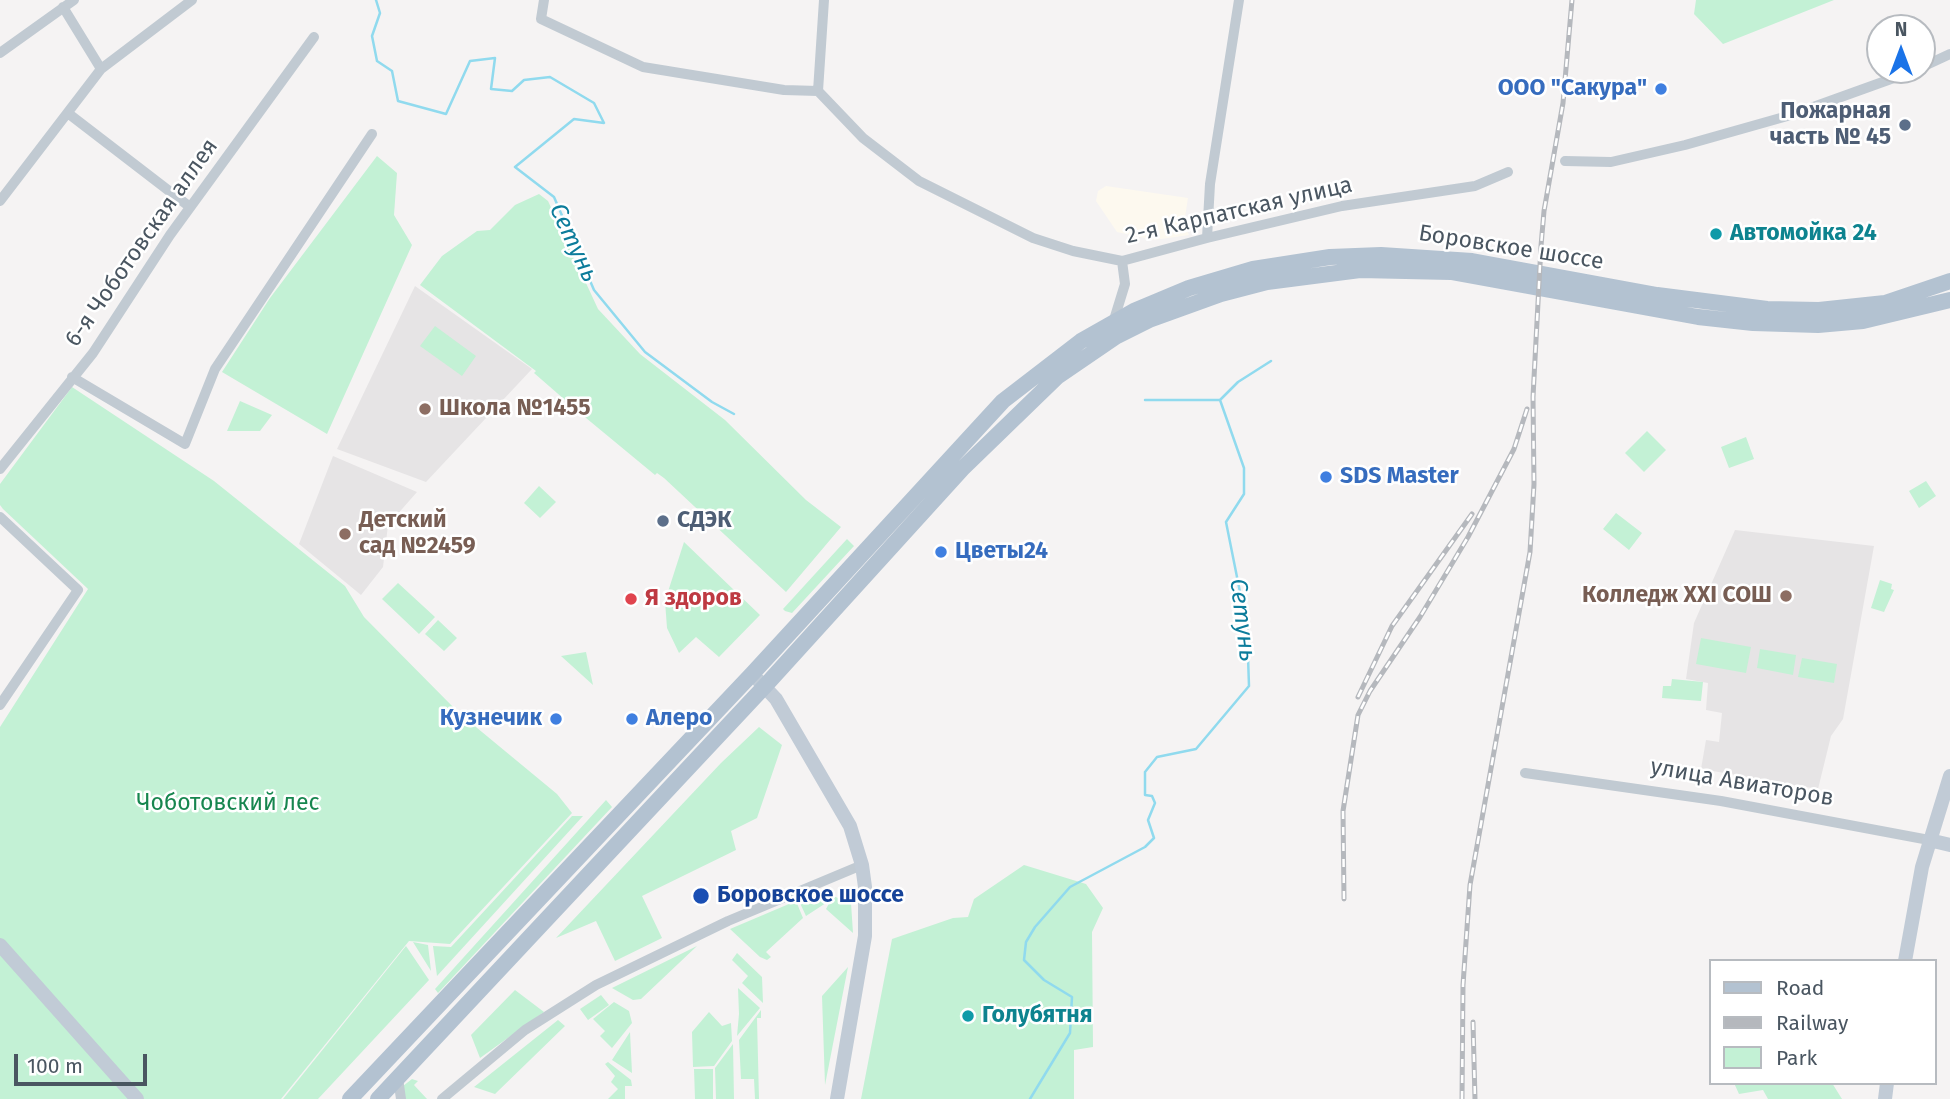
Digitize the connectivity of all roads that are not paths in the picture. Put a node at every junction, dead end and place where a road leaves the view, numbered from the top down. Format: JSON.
{"nodes":[{"id":1,"x":74,"y":0,"type":"edge"},
{"id":2,"x":192,"y":0,"type":"edge"},
{"id":3,"x":544,"y":0,"type":"edge"},
{"id":4,"x":824,"y":0,"type":"edge"},
{"id":5,"x":1239,"y":0,"type":"edge"},
{"id":6,"x":63,"y":7,"type":"junction"},
{"id":7,"x":314,"y":37,"type":"dead end"},
{"id":8,"x":0,"y":53,"type":"edge"},
{"id":9,"x":101,"y":69,"type":"junction"},
{"id":10,"x":1876,"y":84,"type":"edge"},
{"id":11,"x":817,"y":91,"type":"junction"},
{"id":12,"x":69,"y":114,"type":"junction"},
{"id":13,"x":372,"y":134,"type":"dead end"},
{"id":14,"x":1564,"y":161,"type":"dead end"},
{"id":15,"x":1508,"y":172,"type":"dead end"},
{"id":16,"x":0,"y":201,"type":"edge"},
{"id":17,"x":190,"y":208,"type":"junction"},
{"id":18,"x":1206,"y":237,"type":"junction"},
{"id":19,"x":1122,"y":261,"type":"junction"},
{"id":20,"x":1950,"y":281,"type":"edge"},
{"id":21,"x":1950,"y":300,"type":"edge"},
{"id":22,"x":1112,"y":323,"type":"junction"},
{"id":23,"x":72,"y":377,"type":"junction"},
{"id":24,"x":0,"y":469,"type":"edge"},
{"id":25,"x":0,"y":517,"type":"edge"},
{"id":26,"x":752,"y":674,"type":"junction"},
{"id":27,"x":765,"y":686,"type":"junction"},
{"id":28,"x":0,"y":705,"type":"edge"},
{"id":29,"x":1525,"y":772,"type":"dead end"},
{"id":30,"x":1950,"y":776,"type":"edge"},
{"id":31,"x":1929,"y":840,"type":"junction"},
{"id":32,"x":1950,"y":845,"type":"edge"},
{"id":33,"x":862,"y":865,"type":"junction"},
{"id":34,"x":0,"y":945,"type":"edge"},
{"id":35,"x":1905,"y":959,"type":"edge"},
{"id":36,"x":398,"y":1079,"type":"junction"},
{"id":37,"x":137,"y":1099,"type":"edge"},
{"id":38,"x":349,"y":1099,"type":"edge"},
{"id":39,"x":378,"y":1099,"type":"edge"},
{"id":40,"x":401,"y":1099,"type":"edge"},
{"id":41,"x":442,"y":1099,"type":"edge"},
{"id":42,"x":837,"y":1099,"type":"edge"}],
"edges":[{"from":1,"to":6,"type":"street"},
{"from":2,"to":9,"type":"street"},
{"from":3,"to":11,"type":"street"},
{"from":4,"to":11,"type":"street"},
{"from":5,"to":18,"type":"street"},
{"from":6,"to":8,"type":"street"},
{"from":6,"to":9,"type":"street"},
{"from":7,"to":17,"type":"street","name":"6-я Чоботовская аллея"},
{"from":9,"to":12,"type":"street"},
{"from":10,"to":14,"type":"street"},
{"from":11,"to":19,"type":"street","name":"2-я Карпатская улица"},
{"from":12,"to":16,"type":"street"},
{"from":12,"to":17,"type":"street"},
{"from":13,"to":23,"type":"street"},
{"from":15,"to":18,"type":"street","name":"2-я Карпатская улица"},
{"from":17,"to":23,"type":"street","name":"6-я Чоботовская аллея"},
{"from":18,"to":19,"type":"street","name":"2-я Карпатская улица"},
{"from":19,"to":22,"type":"street"},
{"from":20,"to":22,"type":"main road","name":"Боровское шоссе"},
{"from":21,"to":27,"type":"main road","name":"Боровское шоссе"},
{"from":22,"to":26,"type":"main road","name":"Боровское шоссе"},
{"from":23,"to":24,"type":"street","name":"6-я Чоботовская аллея"},
{"from":25,"to":28,"type":"street"},
{"from":26,"to":27,"type":"street"},
{"from":26,"to":38,"type":"main road","name":"Боровское шоссе"},
{"from":27,"to":33,"type":"street"},
{"from":27,"to":36,"type":"main road","name":"Боровское шоссе"},
{"from":29,"to":31,"type":"street","name":"улица Авиаторов"},
{"from":30,"to":31,"type":"street"},
{"from":31,"to":32,"type":"street","name":"улица Авиаторов"},
{"from":31,"to":35,"type":"street"},
{"from":33,"to":41,"type":"street"},
{"from":33,"to":42,"type":"street"},
{"from":34,"to":37,"type":"street"},
{"from":36,"to":39,"type":"main road","name":"Боровское шоссе"},
{"from":36,"to":40,"type":"street"}]}
